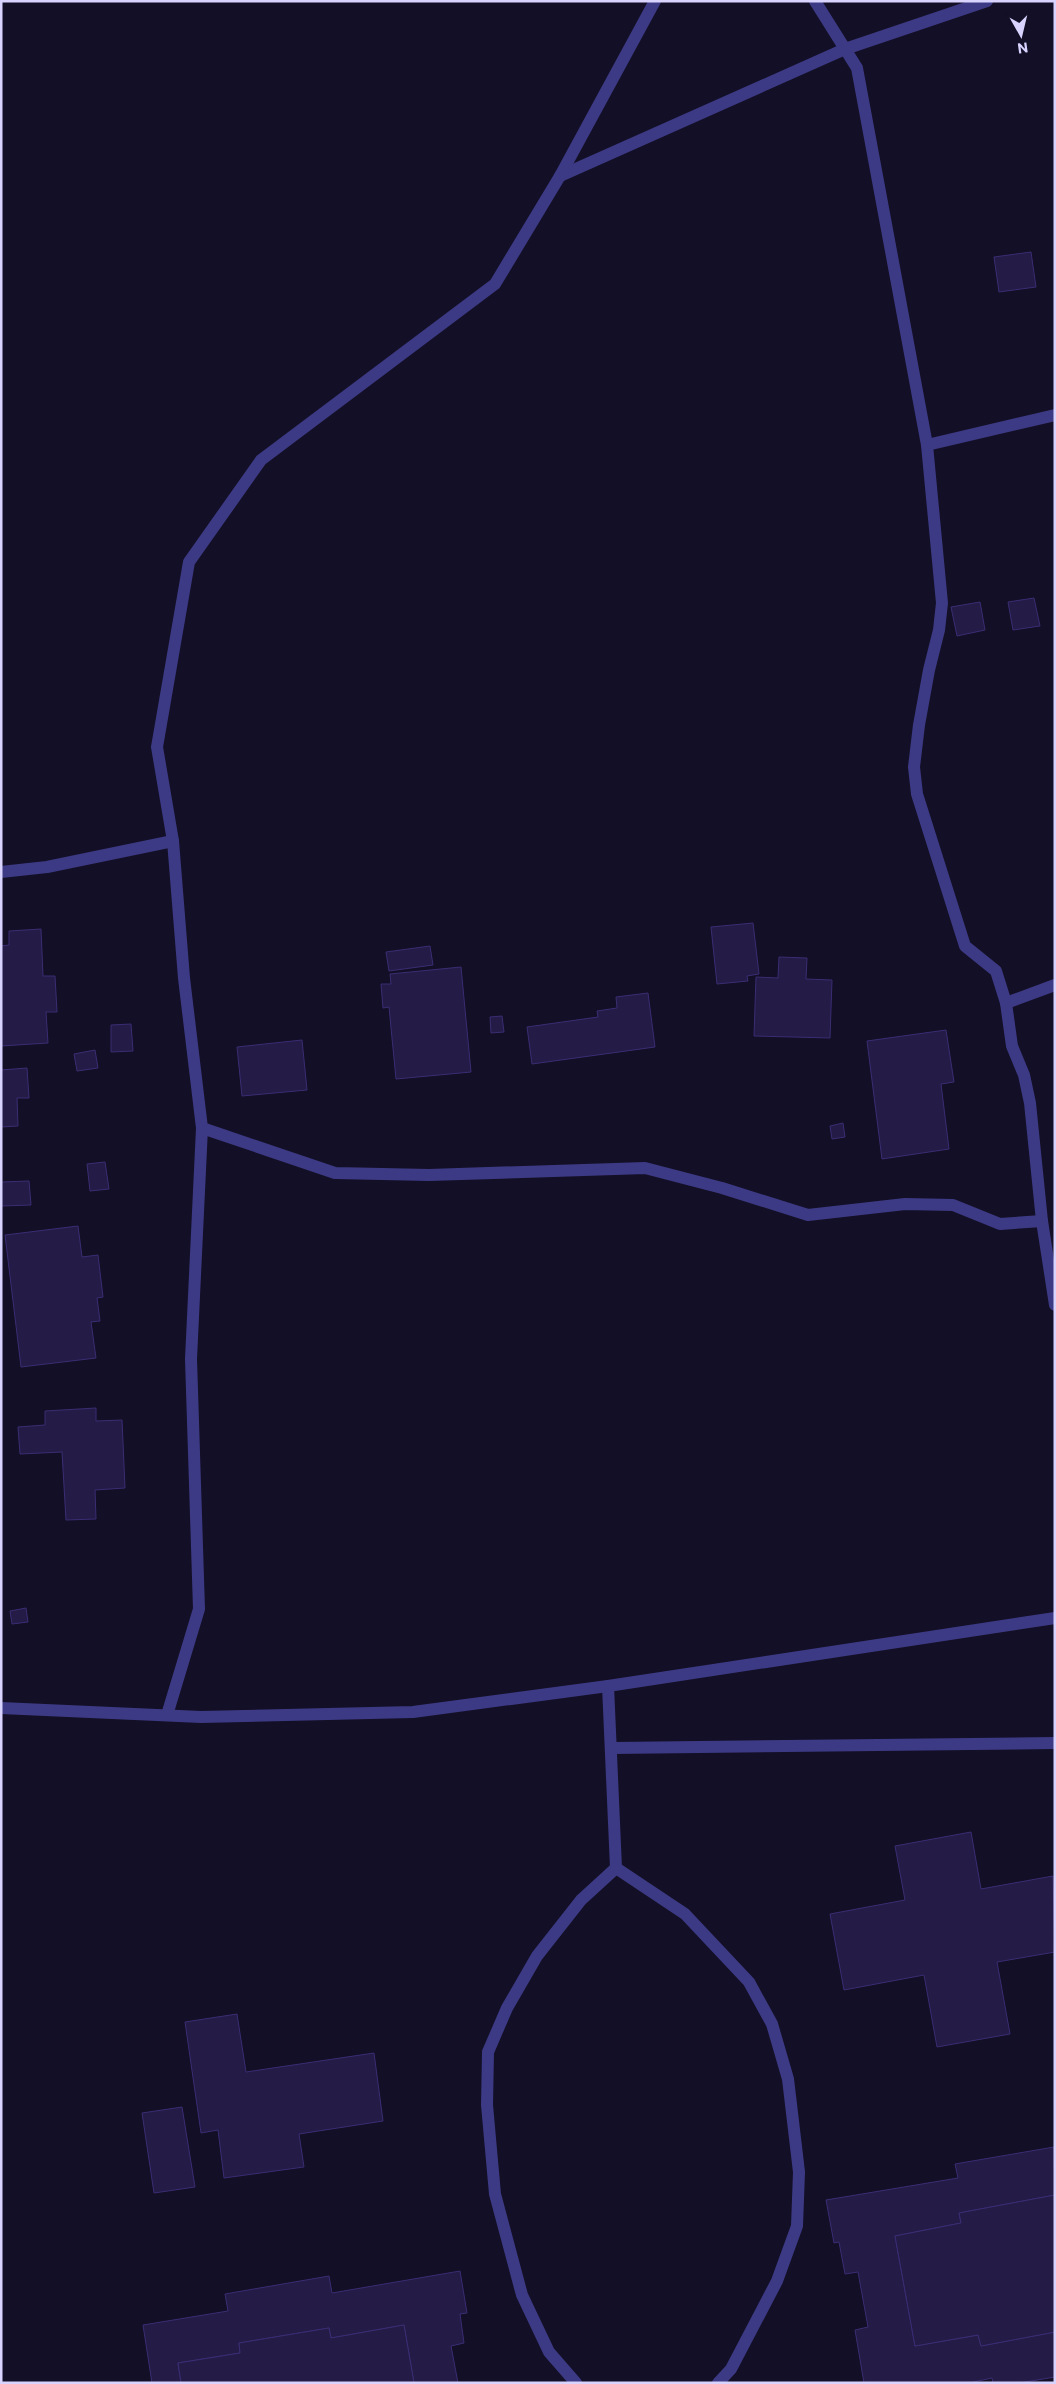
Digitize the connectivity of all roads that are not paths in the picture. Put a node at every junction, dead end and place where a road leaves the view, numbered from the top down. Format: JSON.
{"nodes":[{"id":1,"x":655,"y":1,"type":"edge"},
{"id":2,"x":815,"y":1,"type":"edge"},
{"id":3,"x":987,"y":1,"type":"edge"},
{"id":4,"x":845,"y":49,"type":"junction"},
{"id":5,"x":560,"y":176,"type":"junction"},
{"id":6,"x":1055,"y":415,"type":"edge"},
{"id":7,"x":927,"y":445,"type":"junction"},
{"id":8,"x":172,"y":841,"type":"junction"},
{"id":9,"x":1,"y":872,"type":"edge"},
{"id":10,"x":1055,"y":985,"type":"edge"},
{"id":11,"x":1006,"y":1003,"type":"junction"},
{"id":12,"x":202,"y":1128,"type":"junction"},
{"id":13,"x":1042,"y":1221,"type":"junction"},
{"id":14,"x":1055,"y":1305,"type":"edge"},
{"id":15,"x":1055,"y":1618,"type":"edge"},
{"id":16,"x":608,"y":1686,"type":"junction"},
{"id":17,"x":1,"y":1708,"type":"edge"},
{"id":18,"x":167,"y":1715,"type":"junction"},
{"id":19,"x":1055,"y":1743,"type":"edge"},
{"id":20,"x":612,"y":1748,"type":"junction"},
{"id":21,"x":616,"y":1868,"type":"junction"},
{"id":22,"x":576,"y":2383,"type":"edge"},
{"id":23,"x":718,"y":2383,"type":"edge"}],
"edges":[{"from":1,"to":5,"type":"street"},
{"from":2,"to":4,"type":"street"},
{"from":3,"to":4,"type":"street"},
{"from":4,"to":5,"type":"street"},
{"from":4,"to":7,"type":"street"},
{"from":5,"to":8,"type":"street"},
{"from":6,"to":7,"type":"street"},
{"from":7,"to":11,"type":"street"},
{"from":8,"to":9,"type":"street"},
{"from":8,"to":12,"type":"street"},
{"from":10,"to":11,"type":"street"},
{"from":11,"to":13,"type":"street"},
{"from":12,"to":13,"type":"street"},
{"from":12,"to":18,"type":"street"},
{"from":13,"to":14,"type":"street"},
{"from":15,"to":16,"type":"street"},
{"from":16,"to":18,"type":"street"},
{"from":16,"to":20,"type":"street"},
{"from":17,"to":18,"type":"street"},
{"from":19,"to":20,"type":"street"},
{"from":20,"to":21,"type":"street"},
{"from":21,"to":22,"type":"street"},
{"from":21,"to":23,"type":"street"}]}
